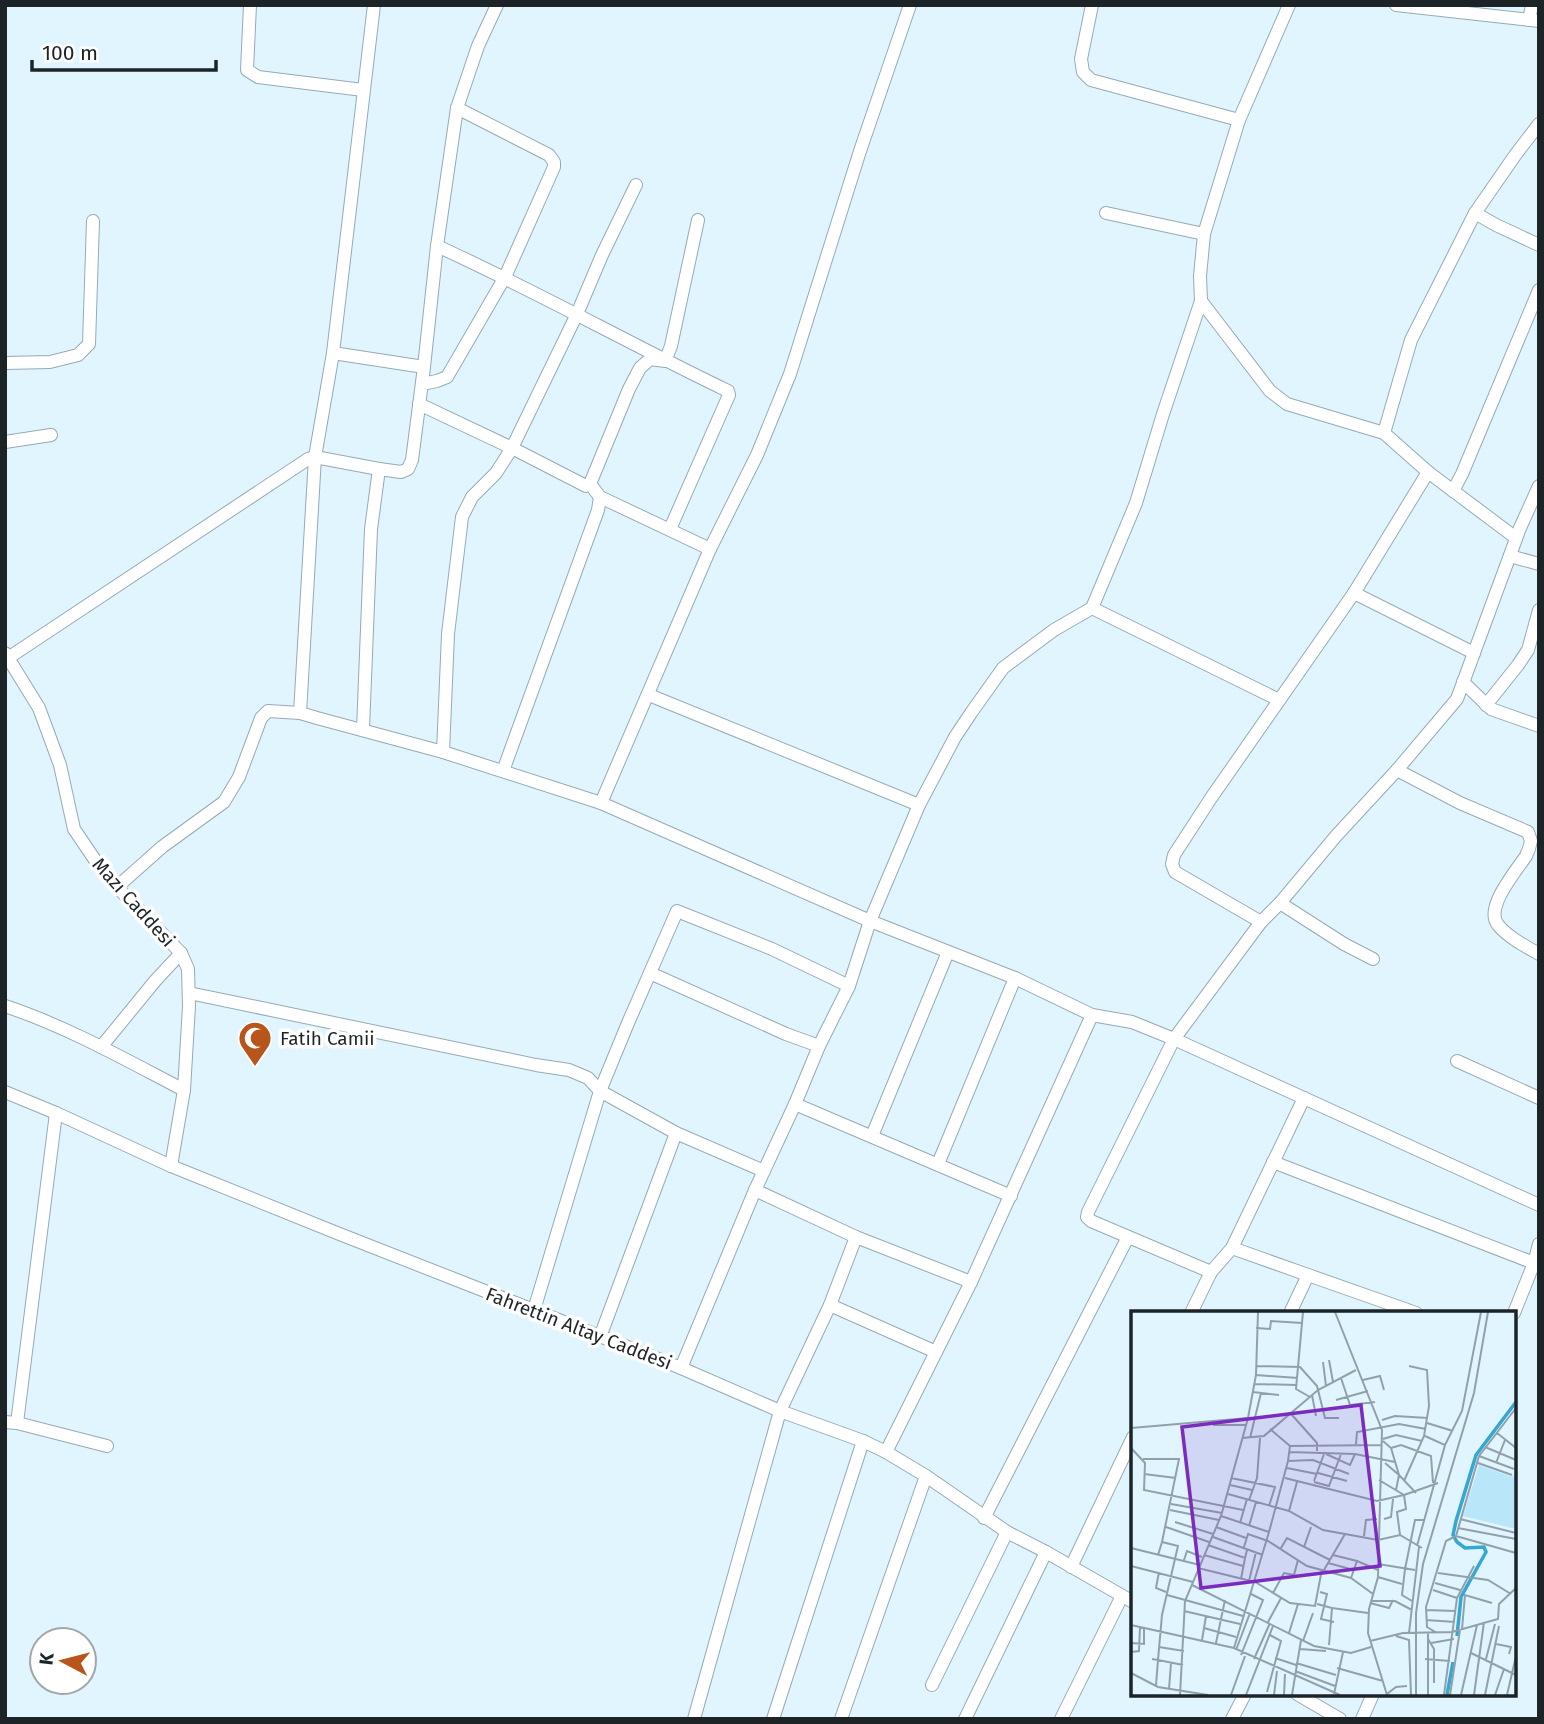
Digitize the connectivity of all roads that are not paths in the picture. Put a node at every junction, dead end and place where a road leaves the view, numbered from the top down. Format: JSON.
{"nodes":[{"id":1,"x":250,"y":5,"type":"edge"},
{"id":2,"x":374,"y":5,"type":"edge"},
{"id":3,"x":497,"y":5,"type":"edge"},
{"id":4,"x":910,"y":5,"type":"edge"},
{"id":5,"x":1092,"y":5,"type":"edge"},
{"id":6,"x":1289,"y":5,"type":"edge"},
{"id":7,"x":1396,"y":5,"type":"edge"},
{"id":8,"x":1532,"y":5,"type":"edge"},
{"id":9,"x":1534,"y":21,"type":"edge"},
{"id":10,"x":363,"y":90,"type":"junction"},
{"id":11,"x":457,"y":108,"type":"junction"},
{"id":12,"x":1239,"y":120,"type":"junction"},
{"id":13,"x":1539,"y":124,"type":"edge"},
{"id":14,"x":636,"y":185,"type":"dead end"},
{"id":15,"x":1475,"y":213,"type":"junction"},
{"id":16,"x":1106,"y":214,"type":"dead end"},
{"id":17,"x":698,"y":220,"type":"dead end"},
{"id":18,"x":93,"y":221,"type":"dead end"},
{"id":19,"x":1204,"y":234,"type":"junction"},
{"id":20,"x":1539,"y":245,"type":"edge"},
{"id":21,"x":437,"y":246,"type":"junction"},
{"id":22,"x":505,"y":277,"type":"junction"},
{"id":23,"x":1539,"y":290,"type":"edge"},
{"id":24,"x":1201,"y":301,"type":"junction"},
{"id":25,"x":577,"y":314,"type":"junction"},
{"id":26,"x":333,"y":353,"type":"junction"},
{"id":27,"x":665,"y":361,"type":"junction"},
{"id":28,"x":5,"y":363,"type":"edge"},
{"id":29,"x":424,"y":367,"type":"junction"},
{"id":30,"x":422,"y":384,"type":"junction"},
{"id":31,"x":419,"y":404,"type":"junction"},
{"id":32,"x":1384,"y":433,"type":"junction"},
{"id":33,"x":51,"y":435,"type":"dead end"},
{"id":34,"x":5,"y":442,"type":"edge"},
{"id":35,"x":512,"y":448,"type":"junction"},
{"id":36,"x":315,"y":457,"type":"junction"},
{"id":37,"x":379,"y":469,"type":"junction"},
{"id":38,"x":1428,"y":472,"type":"junction"},
{"id":39,"x":590,"y":484,"type":"junction"},
{"id":40,"x":1539,"y":486,"type":"edge"},
{"id":41,"x":1453,"y":491,"type":"junction"},
{"id":42,"x":600,"y":497,"type":"junction"},
{"id":43,"x":670,"y":529,"type":"junction"},
{"id":44,"x":1516,"y":538,"type":"junction"},
{"id":45,"x":710,"y":549,"type":"junction"},
{"id":46,"x":1510,"y":556,"type":"junction"},
{"id":47,"x":1539,"y":564,"type":"edge"},
{"id":48,"x":1354,"y":593,"type":"junction"},
{"id":49,"x":1092,"y":608,"type":"junction"},
{"id":50,"x":1539,"y":610,"type":"edge"},
{"id":51,"x":1474,"y":653,"type":"junction"},
{"id":52,"x":7,"y":656,"type":"edge"},
{"id":53,"x":1463,"y":682,"type":"junction"},
{"id":54,"x":649,"y":695,"type":"junction"},
{"id":55,"x":1279,"y":700,"type":"junction"},
{"id":56,"x":1486,"y":705,"type":"junction"},
{"id":57,"x":300,"y":713,"type":"junction"},
{"id":58,"x":1539,"y":726,"type":"edge"},
{"id":59,"x":363,"y":729,"type":"junction"},
{"id":60,"x":443,"y":752,"type":"junction"},
{"id":61,"x":1397,"y":770,"type":"junction"},
{"id":62,"x":503,"y":772,"type":"junction"},
{"id":63,"x":601,"y":803,"type":"junction"},
{"id":64,"x":919,"y":805,"type":"junction"},
{"id":65,"x":117,"y":887,"type":"junction"},
{"id":66,"x":1280,"y":903,"type":"junction"},
{"id":67,"x":870,"y":921,"type":"junction"},
{"id":68,"x":1261,"y":922,"type":"junction"},
{"id":69,"x":948,"y":952,"type":"junction"},
{"id":70,"x":181,"y":953,"type":"junction"},
{"id":71,"x":1539,"y":954,"type":"edge"},
{"id":72,"x":1373,"y":959,"type":"dead end"},
{"id":73,"x":650,"y":973,"type":"junction"},
{"id":74,"x":1015,"y":978,"type":"junction"},
{"id":75,"x":849,"y":986,"type":"junction"},
{"id":76,"x":188,"y":993,"type":"junction"},
{"id":77,"x":5,"y":1006,"type":"edge"},
{"id":78,"x":1092,"y":1014,"type":"junction"},
{"id":79,"x":1174,"y":1039,"type":"junction"},
{"id":80,"x":820,"y":1046,"type":"junction"},
{"id":81,"x":101,"y":1047,"type":"junction"},
{"id":82,"x":1457,"y":1061,"type":"dead end"},
{"id":83,"x":184,"y":1090,"type":"junction"},
{"id":84,"x":600,"y":1091,"type":"junction"},
{"id":85,"x":5,"y":1092,"type":"edge"},
{"id":86,"x":1304,"y":1098,"type":"junction"},
{"id":87,"x":1539,"y":1098,"type":"edge"},
{"id":88,"x":795,"y":1104,"type":"junction"},
{"id":89,"x":55,"y":1113,"type":"junction"},
{"id":90,"x":676,"y":1133,"type":"junction"},
{"id":91,"x":872,"y":1136,"type":"junction"},
{"id":92,"x":1273,"y":1162,"type":"junction"},
{"id":93,"x":938,"y":1164,"type":"junction"},
{"id":94,"x":171,"y":1166,"type":"junction"},
{"id":95,"x":764,"y":1171,"type":"junction"},
{"id":96,"x":755,"y":1190,"type":"junction"},
{"id":97,"x":1011,"y":1196,"type":"junction"},
{"id":98,"x":1539,"y":1205,"type":"edge"},
{"id":99,"x":856,"y":1237,"type":"junction"},
{"id":100,"x":1128,"y":1237,"type":"junction"},
{"id":101,"x":1539,"y":1244,"type":"edge"},
{"id":102,"x":1232,"y":1248,"type":"junction"},
{"id":103,"x":1534,"y":1263,"type":"junction"},
{"id":104,"x":1211,"y":1272,"type":"junction"},
{"id":105,"x":1308,"y":1275,"type":"junction"},
{"id":106,"x":971,"y":1282,"type":"junction"},
{"id":107,"x":830,"y":1305,"type":"junction"},
{"id":108,"x":1386,"y":1309,"type":"edge"},
{"id":109,"x":534,"y":1310,"type":"junction"},
{"id":110,"x":1192,"y":1311,"type":"edge"},
{"id":111,"x":1291,"y":1311,"type":"edge"},
{"id":112,"x":1515,"y":1311,"type":"edge"},
{"id":113,"x":600,"y":1337,"type":"junction"},
{"id":114,"x":936,"y":1352,"type":"junction"},
{"id":115,"x":681,"y":1368,"type":"junction"},
{"id":116,"x":780,"y":1410,"type":"junction"},
{"id":117,"x":11,"y":1423,"type":"edge"},
{"id":118,"x":863,"y":1441,"type":"junction"},
{"id":119,"x":1131,"y":1441,"type":"edge"},
{"id":120,"x":107,"y":1446,"type":"dead end"},
{"id":121,"x":886,"y":1452,"type":"junction"},
{"id":122,"x":926,"y":1476,"type":"junction"},
{"id":123,"x":985,"y":1518,"type":"junction"},
{"id":124,"x":1007,"y":1532,"type":"junction"},
{"id":125,"x":1046,"y":1552,"type":"junction"},
{"id":126,"x":1071,"y":1567,"type":"junction"},
{"id":127,"x":1128,"y":1599,"type":"edge"},
{"id":128,"x":932,"y":1685,"type":"dead end"},
{"id":129,"x":1244,"y":1696,"type":"edge"},
{"id":130,"x":1300,"y":1696,"type":"edge"},
{"id":131,"x":1372,"y":1696,"type":"edge"},
{"id":132,"x":1326,"y":1715,"type":"edge"},
{"id":133,"x":694,"y":1719,"type":"edge"},
{"id":134,"x":773,"y":1719,"type":"edge"},
{"id":135,"x":841,"y":1719,"type":"edge"},
{"id":136,"x":965,"y":1719,"type":"edge"},
{"id":137,"x":1061,"y":1719,"type":"edge"},
{"id":138,"x":1232,"y":1719,"type":"edge"},
{"id":139,"x":1340,"y":1719,"type":"edge"},
{"id":140,"x":1362,"y":1719,"type":"edge"}],
"edges":[{"from":1,"to":10,"type":"street"},
{"from":2,"to":10,"type":"street"},
{"from":3,"to":11,"type":"street"},
{"from":4,"to":45,"type":"street"},
{"from":5,"to":12,"type":"street"},
{"from":6,"to":12,"type":"street"},
{"from":7,"to":9,"type":"street"},
{"from":8,"to":9,"type":"street"},
{"from":10,"to":26,"type":"street"},
{"from":11,"to":21,"type":"street"},
{"from":11,"to":22,"type":"street"},
{"from":12,"to":19,"type":"street"},
{"from":13,"to":15,"type":"street"},
{"from":14,"to":25,"type":"street"},
{"from":15,"to":20,"type":"street"},
{"from":15,"to":32,"type":"street"},
{"from":16,"to":19,"type":"street"},
{"from":17,"to":27,"type":"street"},
{"from":18,"to":28,"type":"street"},
{"from":19,"to":24,"type":"street"},
{"from":21,"to":22,"type":"street"},
{"from":21,"to":29,"type":"street"},
{"from":22,"to":25,"type":"street"},
{"from":22,"to":30,"type":"street"},
{"from":23,"to":41,"type":"street"},
{"from":24,"to":32,"type":"street"},
{"from":24,"to":49,"type":"street"},
{"from":25,"to":27,"type":"street"},
{"from":25,"to":35,"type":"street"},
{"from":26,"to":29,"type":"street"},
{"from":26,"to":36,"type":"street"},
{"from":27,"to":39,"type":"street"},
{"from":27,"to":43,"type":"street"},
{"from":29,"to":30,"type":"street"},
{"from":30,"to":31,"type":"street"},
{"from":31,"to":35,"type":"street"},
{"from":31,"to":37,"type":"street"},
{"from":32,"to":38,"type":"street"},
{"from":33,"to":34,"type":"street"},
{"from":35,"to":39,"type":"street"},
{"from":35,"to":60,"type":"street"},
{"from":36,"to":37,"type":"street"},
{"from":36,"to":52,"type":"street"},
{"from":36,"to":57,"type":"street"},
{"from":37,"to":59,"type":"street"},
{"from":38,"to":41,"type":"street"},
{"from":38,"to":48,"type":"street"},
{"from":39,"to":42,"type":"street"},
{"from":40,"to":44,"type":"street"},
{"from":41,"to":44,"type":"street"},
{"from":42,"to":43,"type":"street"},
{"from":42,"to":62,"type":"street"},
{"from":43,"to":45,"type":"street"},
{"from":44,"to":46,"type":"street"},
{"from":45,"to":54,"type":"street"},
{"from":46,"to":47,"type":"street"},
{"from":46,"to":51,"type":"street"},
{"from":48,"to":51,"type":"street"},
{"from":48,"to":55,"type":"street"},
{"from":49,"to":55,"type":"street"},
{"from":49,"to":64,"type":"street"},
{"from":50,"to":56,"type":"street"},
{"from":51,"to":53,"type":"street"},
{"from":52,"to":65,"type":"street","name":"Mazı Caddesi"},
{"from":53,"to":56,"type":"street"},
{"from":53,"to":61,"type":"street"},
{"from":54,"to":63,"type":"street"},
{"from":54,"to":64,"type":"street"},
{"from":55,"to":68,"type":"street"},
{"from":56,"to":58,"type":"street"},
{"from":57,"to":59,"type":"street"},
{"from":57,"to":65,"type":"street"},
{"from":59,"to":60,"type":"street"},
{"from":60,"to":62,"type":"street"},
{"from":61,"to":66,"type":"street"},
{"from":61,"to":71,"type":"street"},
{"from":62,"to":63,"type":"street"},
{"from":63,"to":67,"type":"street"},
{"from":64,"to":67,"type":"street"},
{"from":65,"to":70,"type":"street","name":"Mazı Caddesi"},
{"from":66,"to":68,"type":"street"},
{"from":66,"to":72,"type":"street"},
{"from":67,"to":69,"type":"street"},
{"from":67,"to":75,"type":"street"},
{"from":68,"to":79,"type":"street"},
{"from":69,"to":74,"type":"street"},
{"from":69,"to":91,"type":"street"},
{"from":70,"to":76,"type":"street","name":"Mazı Caddesi"},
{"from":70,"to":81,"type":"street"},
{"from":73,"to":75,"type":"street"},
{"from":73,"to":80,"type":"street"},
{"from":73,"to":84,"type":"street"},
{"from":74,"to":78,"type":"street"},
{"from":74,"to":93,"type":"street"},
{"from":75,"to":80,"type":"street"},
{"from":76,"to":83,"type":"street","name":"Mazı Caddesi"},
{"from":76,"to":84,"type":"street"},
{"from":77,"to":81,"type":"street"},
{"from":78,"to":79,"type":"street"},
{"from":78,"to":97,"type":"street"},
{"from":79,"to":86,"type":"street"},
{"from":79,"to":100,"type":"street"},
{"from":80,"to":88,"type":"street"},
{"from":81,"to":83,"type":"street"},
{"from":82,"to":87,"type":"street"},
{"from":83,"to":94,"type":"street","name":"Mazı Caddesi"},
{"from":84,"to":90,"type":"street"},
{"from":84,"to":109,"type":"street"},
{"from":85,"to":89,"type":"street","name":"Fahrettin Altay Caddesi"},
{"from":86,"to":92,"type":"street"},
{"from":86,"to":98,"type":"street"},
{"from":88,"to":91,"type":"street"},
{"from":88,"to":95,"type":"street"},
{"from":89,"to":94,"type":"street","name":"Fahrettin Altay Caddesi"},
{"from":89,"to":117,"type":"street"},
{"from":90,"to":95,"type":"street"},
{"from":90,"to":113,"type":"street"},
{"from":91,"to":93,"type":"street"},
{"from":92,"to":102,"type":"street"},
{"from":92,"to":103,"type":"street"},
{"from":93,"to":97,"type":"street"},
{"from":94,"to":109,"type":"street","name":"Fahrettin Altay Caddesi"},
{"from":95,"to":96,"type":"street"},
{"from":96,"to":99,"type":"street"},
{"from":96,"to":115,"type":"street"},
{"from":97,"to":106,"type":"street"},
{"from":99,"to":106,"type":"street"},
{"from":99,"to":107,"type":"street"},
{"from":100,"to":104,"type":"street"},
{"from":100,"to":123,"type":"street"},
{"from":101,"to":103,"type":"street"},
{"from":102,"to":104,"type":"street"},
{"from":102,"to":105,"type":"street"},
{"from":103,"to":112,"type":"street"},
{"from":104,"to":110,"type":"street"},
{"from":105,"to":108,"type":"street"},
{"from":105,"to":111,"type":"street"},
{"from":106,"to":114,"type":"street"},
{"from":107,"to":114,"type":"street"},
{"from":107,"to":116,"type":"street"},
{"from":109,"to":113,"type":"street","name":"Fahrettin Altay Caddesi"},
{"from":113,"to":115,"type":"street","name":"Fahrettin Altay Caddesi"},
{"from":114,"to":121,"type":"street"},
{"from":115,"to":116,"type":"street","name":"Fahrettin Altay Caddesi"},
{"from":116,"to":118,"type":"street","name":"Fahrettin Altay Caddesi"},
{"from":116,"to":133,"type":"street"},
{"from":117,"to":120,"type":"street"},
{"from":118,"to":121,"type":"street","name":"Fahrettin Altay Caddesi"},
{"from":118,"to":134,"type":"street"},
{"from":119,"to":126,"type":"street"},
{"from":121,"to":122,"type":"street","name":"Fahrettin Altay Caddesi"},
{"from":122,"to":123,"type":"street","name":"Fahrettin Altay Caddesi"},
{"from":122,"to":135,"type":"street"},
{"from":123,"to":124,"type":"street","name":"Fahrettin Altay Caddesi"},
{"from":124,"to":125,"type":"street","name":"Fahrettin Altay Caddesi"},
{"from":124,"to":128,"type":"street"},
{"from":125,"to":126,"type":"street","name":"Fahrettin Altay Caddesi"},
{"from":125,"to":136,"type":"street"},
{"from":126,"to":127,"type":"street","name":"Fahrettin Altay Caddesi"},
{"from":127,"to":137,"type":"street"},
{"from":129,"to":138,"type":"street"},
{"from":130,"to":132,"type":"street"},
{"from":131,"to":140,"type":"street"},
{"from":132,"to":139,"type":"street"}]}
